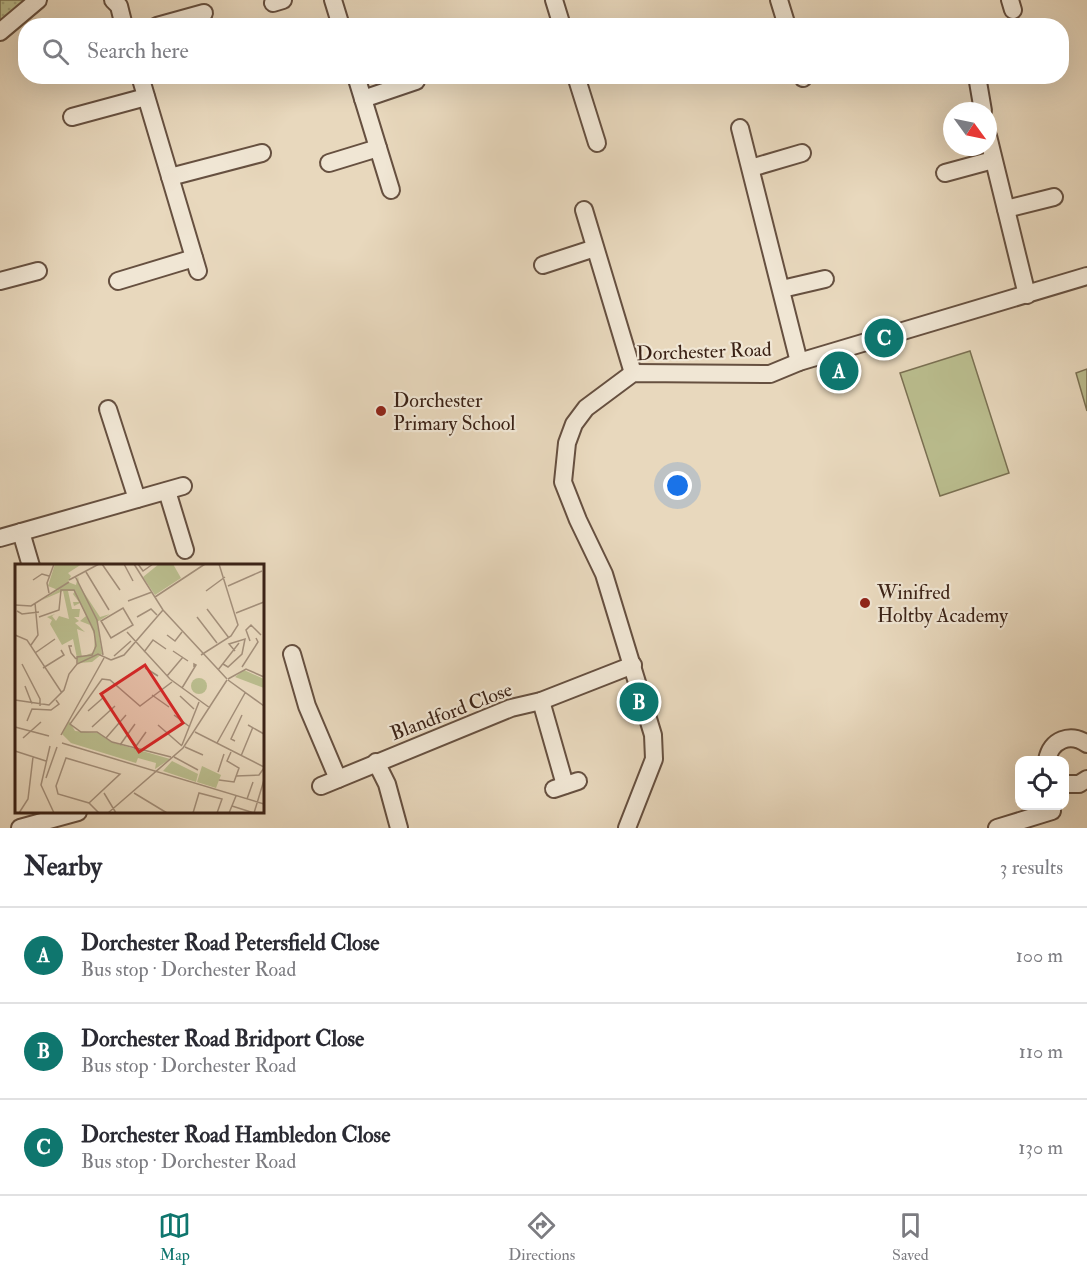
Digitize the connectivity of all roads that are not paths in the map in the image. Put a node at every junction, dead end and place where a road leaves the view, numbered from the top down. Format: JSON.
{"nodes":[{"id":1,"x":38,"y":0,"type":"edge"},
{"id":2,"x":113,"y":0,"type":"edge"},
{"id":3,"x":333,"y":0,"type":"edge"},
{"id":4,"x":554,"y":0,"type":"edge"},
{"id":5,"x":779,"y":0,"type":"edge"},
{"id":6,"x":204,"y":13,"type":"dead end"},
{"id":7,"x":122,"y":18,"type":"edge"},
{"id":8,"x":186,"y":18,"type":"edge"},
{"id":9,"x":339,"y":18,"type":"edge"},
{"id":10,"x":560,"y":18,"type":"edge"},
{"id":11,"x":780,"y":18,"type":"edge"},
{"id":12,"x":0,"y":32,"type":"edge"},
{"id":13,"x":142,"y":84,"type":"edge"},
{"id":14,"x":358,"y":84,"type":"edge"},
{"id":15,"x":407,"y":84,"type":"edge"},
{"id":16,"x":579,"y":84,"type":"edge"},
{"id":17,"x":978,"y":84,"type":"edge"},
{"id":18,"x":146,"y":97,"type":"junction"},
{"id":19,"x":363,"y":99,"type":"junction"},
{"id":20,"x":981,"y":102,"type":"edge"},
{"id":21,"x":72,"y":117,"type":"dead end"},
{"id":22,"x":740,"y":128,"type":"dead end"},
{"id":23,"x":597,"y":143,"type":"dead end"},
{"id":24,"x":378,"y":148,"type":"junction"},
{"id":25,"x":262,"y":153,"type":"dead end"},
{"id":26,"x":802,"y":153,"type":"dead end"},
{"id":27,"x":992,"y":156,"type":"edge"},
{"id":28,"x":993,"y":160,"type":"junction"},
{"id":29,"x":329,"y":163,"type":"dead end"},
{"id":30,"x":751,"y":168,"type":"junction"},
{"id":31,"x":945,"y":173,"type":"dead end"},
{"id":32,"x":170,"y":177,"type":"junction"},
{"id":33,"x":392,"y":190,"type":"dead end"},
{"id":34,"x":1054,"y":197,"type":"dead end"},
{"id":35,"x":1006,"y":209,"type":"junction"},
{"id":36,"x":584,"y":210,"type":"dead end"},
{"id":37,"x":595,"y":248,"type":"junction"},
{"id":38,"x":543,"y":265,"type":"dead end"},
{"id":39,"x":38,"y":271,"type":"dead end"},
{"id":40,"x":1087,"y":276,"type":"edge"},
{"id":41,"x":825,"y":279,"type":"dead end"},
{"id":42,"x":0,"y":281,"type":"edge"},
{"id":43,"x":118,"y":281,"type":"dead end"},
{"id":44,"x":782,"y":290,"type":"junction"},
{"id":45,"x":1028,"y":295,"type":"junction"},
{"id":46,"x":799,"y":362,"type":"junction"},
{"id":47,"x":633,"y":373,"type":"junction"},
{"id":48,"x":108,"y":409,"type":"dead end"},
{"id":49,"x":136,"y":499,"type":"junction"},
{"id":50,"x":21,"y":532,"type":"junction"},
{"id":51,"x":0,"y":537,"type":"edge"},
{"id":52,"x":185,"y":550,"type":"dead end"},
{"id":53,"x":30,"y":564,"type":"edge"},
{"id":54,"x":292,"y":654,"type":"dead end"},
{"id":55,"x":633,"y":665,"type":"junction"},
{"id":56,"x":541,"y":700,"type":"junction"},
{"id":57,"x":1087,"y":744,"type":"edge"},
{"id":58,"x":1049,"y":756,"type":"edge"},
{"id":59,"x":376,"y":762,"type":"junction"},
{"id":60,"x":338,"y":779,"type":"junction"},
{"id":61,"x":1087,"y":779,"type":"edge"},
{"id":62,"x":1069,"y":784,"type":"edge"},
{"id":63,"x":566,"y":785,"type":"dead end"},
{"id":64,"x":321,"y":786,"type":"dead end"},
{"id":65,"x":76,"y":813,"type":"edge"},
{"id":66,"x":1052,"y":815,"type":"edge"},
{"id":67,"x":63,"y":822,"type":"edge"},
{"id":68,"x":1020,"y":825,"type":"edge"},
{"id":69,"x":20,"y":828,"type":"edge"},
{"id":70,"x":399,"y":828,"type":"edge"},
{"id":71,"x":627,"y":828,"type":"edge"},
{"id":72,"x":997,"y":828,"type":"edge"}],
"edges":[{"from":1,"to":12,"type":"street"},
{"from":2,"to":7,"type":"street"},
{"from":3,"to":9,"type":"street"},
{"from":4,"to":10,"type":"street"},
{"from":5,"to":11,"type":"street"},
{"from":6,"to":8,"type":"street"},
{"from":13,"to":18,"type":"street"},
{"from":14,"to":19,"type":"street"},
{"from":15,"to":19,"type":"street"},
{"from":16,"to":23,"type":"street"},
{"from":17,"to":20,"type":"street"},
{"from":18,"to":21,"type":"street"},
{"from":18,"to":32,"type":"street"},
{"from":19,"to":24,"type":"street"},
{"from":22,"to":30,"type":"street"},
{"from":24,"to":29,"type":"street"},
{"from":24,"to":33,"type":"street"},
{"from":25,"to":32,"type":"street"},
{"from":26,"to":30,"type":"street"},
{"from":27,"to":28,"type":"street"},
{"from":28,"to":31,"type":"street"},
{"from":28,"to":35,"type":"street"},
{"from":30,"to":44,"type":"street"},
{"from":32,"to":43,"type":"street"},
{"from":34,"to":35,"type":"street"},
{"from":35,"to":45,"type":"street"},
{"from":36,"to":37,"type":"street"},
{"from":37,"to":38,"type":"street"},
{"from":37,"to":47,"type":"street"},
{"from":39,"to":42,"type":"street"},
{"from":40,"to":45,"type":"street","name":"Dorchester Road"},
{"from":41,"to":44,"type":"street"},
{"from":44,"to":46,"type":"street"},
{"from":45,"to":46,"type":"street","name":"Dorchester Road"},
{"from":46,"to":47,"type":"street","name":"Dorchester Road"},
{"from":47,"to":55,"type":"street","name":"Dorchester Road"},
{"from":48,"to":49,"type":"street"},
{"from":49,"to":50,"type":"street"},
{"from":49,"to":52,"type":"street"},
{"from":50,"to":51,"type":"street"},
{"from":50,"to":53,"type":"street"},
{"from":54,"to":60,"type":"street"},
{"from":55,"to":56,"type":"street","name":"Blandford Close"},
{"from":55,"to":71,"type":"street","name":"Dorchester Road"},
{"from":56,"to":59,"type":"street","name":"Blandford Close"},
{"from":56,"to":63,"type":"street","name":"Blandford Close"},
{"from":57,"to":58,"type":"street"},
{"from":59,"to":60,"type":"street","name":"Blandford Close"},
{"from":59,"to":70,"type":"street","name":"Blandford Close"},
{"from":60,"to":64,"type":"street","name":"Blandford Close"},
{"from":61,"to":62,"type":"street"},
{"from":65,"to":67,"type":"street"},
{"from":66,"to":68,"type":"street"},
{"from":67,"to":69,"type":"street"},
{"from":68,"to":72,"type":"street"}]}
